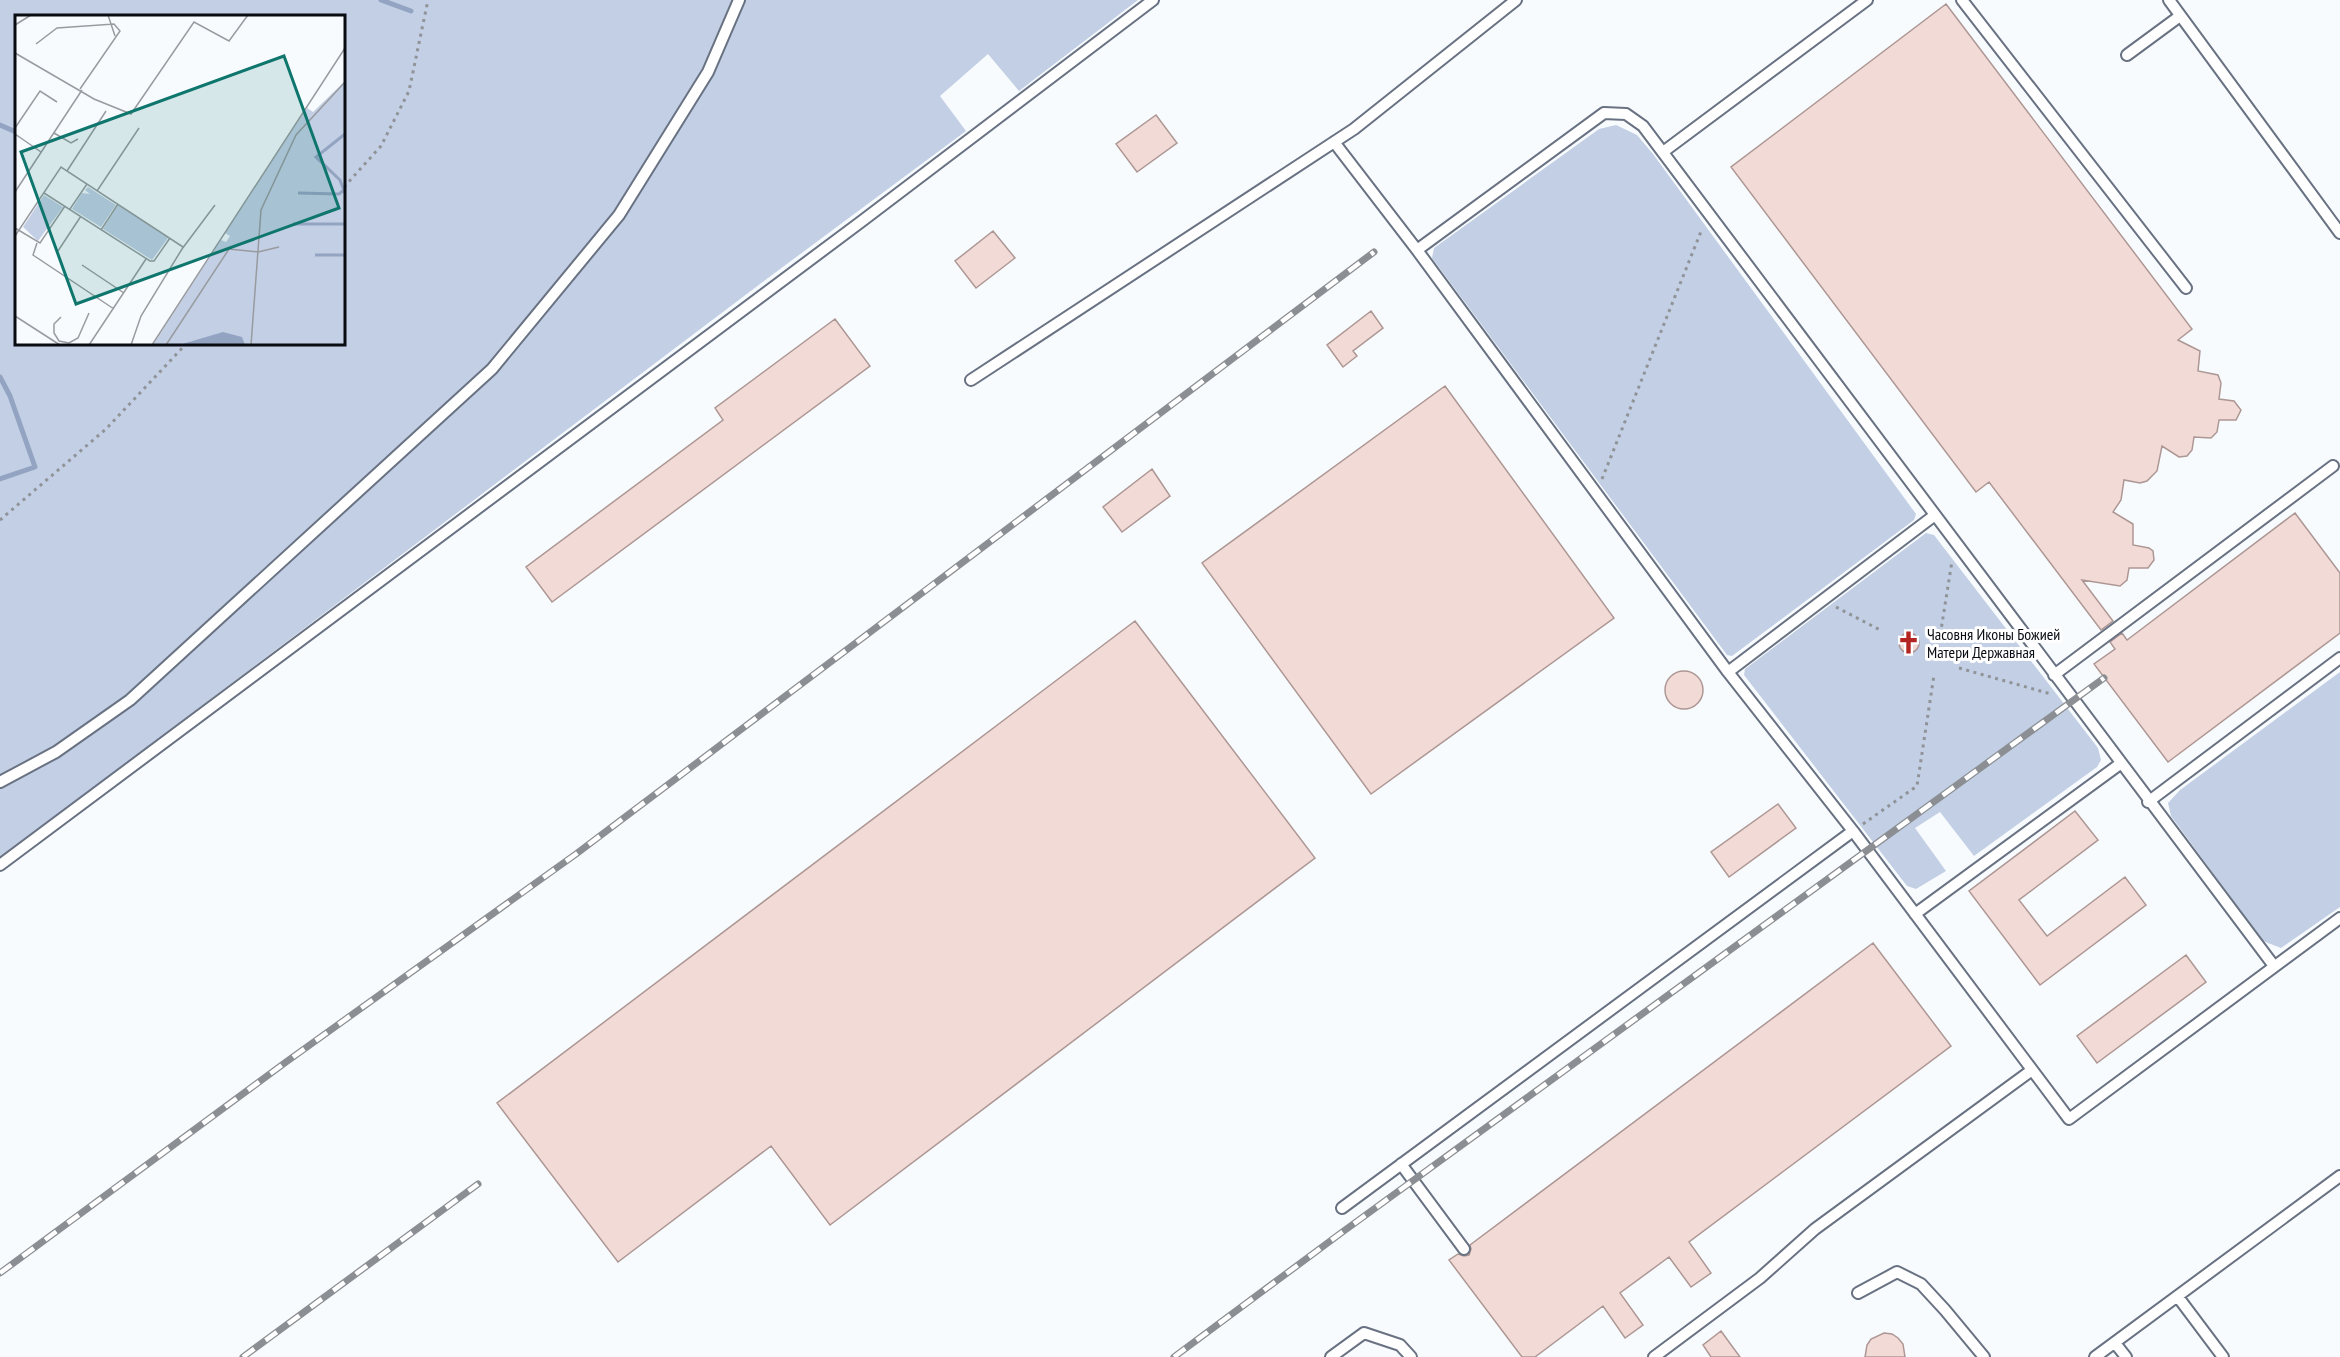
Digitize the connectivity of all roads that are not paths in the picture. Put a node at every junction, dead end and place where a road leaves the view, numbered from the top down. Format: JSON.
{"nodes":[{"id":1,"x":739,"y":0,"type":"edge"},
{"id":2,"x":1153,"y":0,"type":"edge"},
{"id":3,"x":1516,"y":0,"type":"edge"},
{"id":4,"x":1867,"y":0,"type":"edge"},
{"id":5,"x":1962,"y":0,"type":"edge"},
{"id":6,"x":2169,"y":0,"type":"edge"},
{"id":7,"x":2180,"y":16,"type":"junction"},
{"id":8,"x":2127,"y":55,"type":"dead end"},
{"id":9,"x":1334,"y":142,"type":"junction"},
{"id":10,"x":1664,"y":152,"type":"junction"},
{"id":11,"x":2340,"y":233,"type":"edge"},
{"id":12,"x":1417,"y":250,"type":"junction"},
{"id":13,"x":2186,"y":288,"type":"dead end"},
{"id":14,"x":971,"y":380,"type":"dead end"},
{"id":15,"x":2333,"y":466,"type":"dead end"},
{"id":16,"x":1935,"y":515,"type":"junction"},
{"id":17,"x":2340,"y":658,"type":"edge"},
{"id":18,"x":1728,"y":672,"type":"junction"},
{"id":19,"x":2054,"y":675,"type":"junction"},
{"id":20,"x":2120,"y":764,"type":"junction"},
{"id":21,"x":0,"y":783,"type":"edge"},
{"id":22,"x":2148,"y":802,"type":"junction"},
{"id":23,"x":1853,"y":831,"type":"junction"},
{"id":24,"x":0,"y":865,"type":"edge"},
{"id":25,"x":1915,"y":914,"type":"junction"},
{"id":26,"x":2340,"y":918,"type":"edge"},
{"id":27,"x":2274,"y":966,"type":"junction"},
{"id":28,"x":2032,"y":1070,"type":"junction"},
{"id":29,"x":1401,"y":1164,"type":"junction"},
{"id":30,"x":2340,"y":1176,"type":"edge"},
{"id":31,"x":1342,"y":1208,"type":"dead end"},
{"id":32,"x":1464,"y":1249,"type":"dead end"},
{"id":33,"x":1858,"y":1293,"type":"dead end"},
{"id":34,"x":2178,"y":1298,"type":"junction"},
{"id":35,"x":2115,"y":1343,"type":"junction"},
{"id":36,"x":1331,"y":1357,"type":"edge"},
{"id":37,"x":1411,"y":1357,"type":"edge"},
{"id":38,"x":1654,"y":1357,"type":"edge"},
{"id":39,"x":1984,"y":1357,"type":"edge"},
{"id":40,"x":2096,"y":1357,"type":"edge"},
{"id":41,"x":2126,"y":1357,"type":"edge"},
{"id":42,"x":2223,"y":1357,"type":"edge"}],
"edges":[{"from":1,"to":21,"type":"lane"},
{"from":2,"to":24,"type":"lane"},
{"from":3,"to":9,"type":"lane"},
{"from":4,"to":10,"type":"lane"},
{"from":5,"to":13,"type":"lane"},
{"from":6,"to":7,"type":"lane"},
{"from":7,"to":8,"type":"lane"},
{"from":7,"to":11,"type":"lane"},
{"from":9,"to":12,"type":"lane"},
{"from":9,"to":14,"type":"lane"},
{"from":10,"to":12,"type":"lane"},
{"from":10,"to":16,"type":"lane"},
{"from":12,"to":18,"type":"lane"},
{"from":15,"to":19,"type":"lane"},
{"from":16,"to":18,"type":"lane"},
{"from":16,"to":19,"type":"lane"},
{"from":17,"to":22,"type":"lane"},
{"from":18,"to":23,"type":"lane"},
{"from":19,"to":20,"type":"lane"},
{"from":20,"to":22,"type":"lane"},
{"from":20,"to":25,"type":"lane"},
{"from":22,"to":27,"type":"lane"},
{"from":23,"to":25,"type":"lane"},
{"from":23,"to":29,"type":"lane"},
{"from":25,"to":28,"type":"lane"},
{"from":26,"to":27,"type":"lane"},
{"from":27,"to":28,"type":"lane"},
{"from":28,"to":38,"type":"lane"},
{"from":29,"to":31,"type":"lane"},
{"from":29,"to":32,"type":"lane"},
{"from":30,"to":34,"type":"lane"},
{"from":33,"to":39,"type":"lane"},
{"from":34,"to":35,"type":"lane"},
{"from":34,"to":42,"type":"lane"},
{"from":35,"to":40,"type":"lane"},
{"from":35,"to":41,"type":"lane"},
{"from":36,"to":37,"type":"lane"}]}
